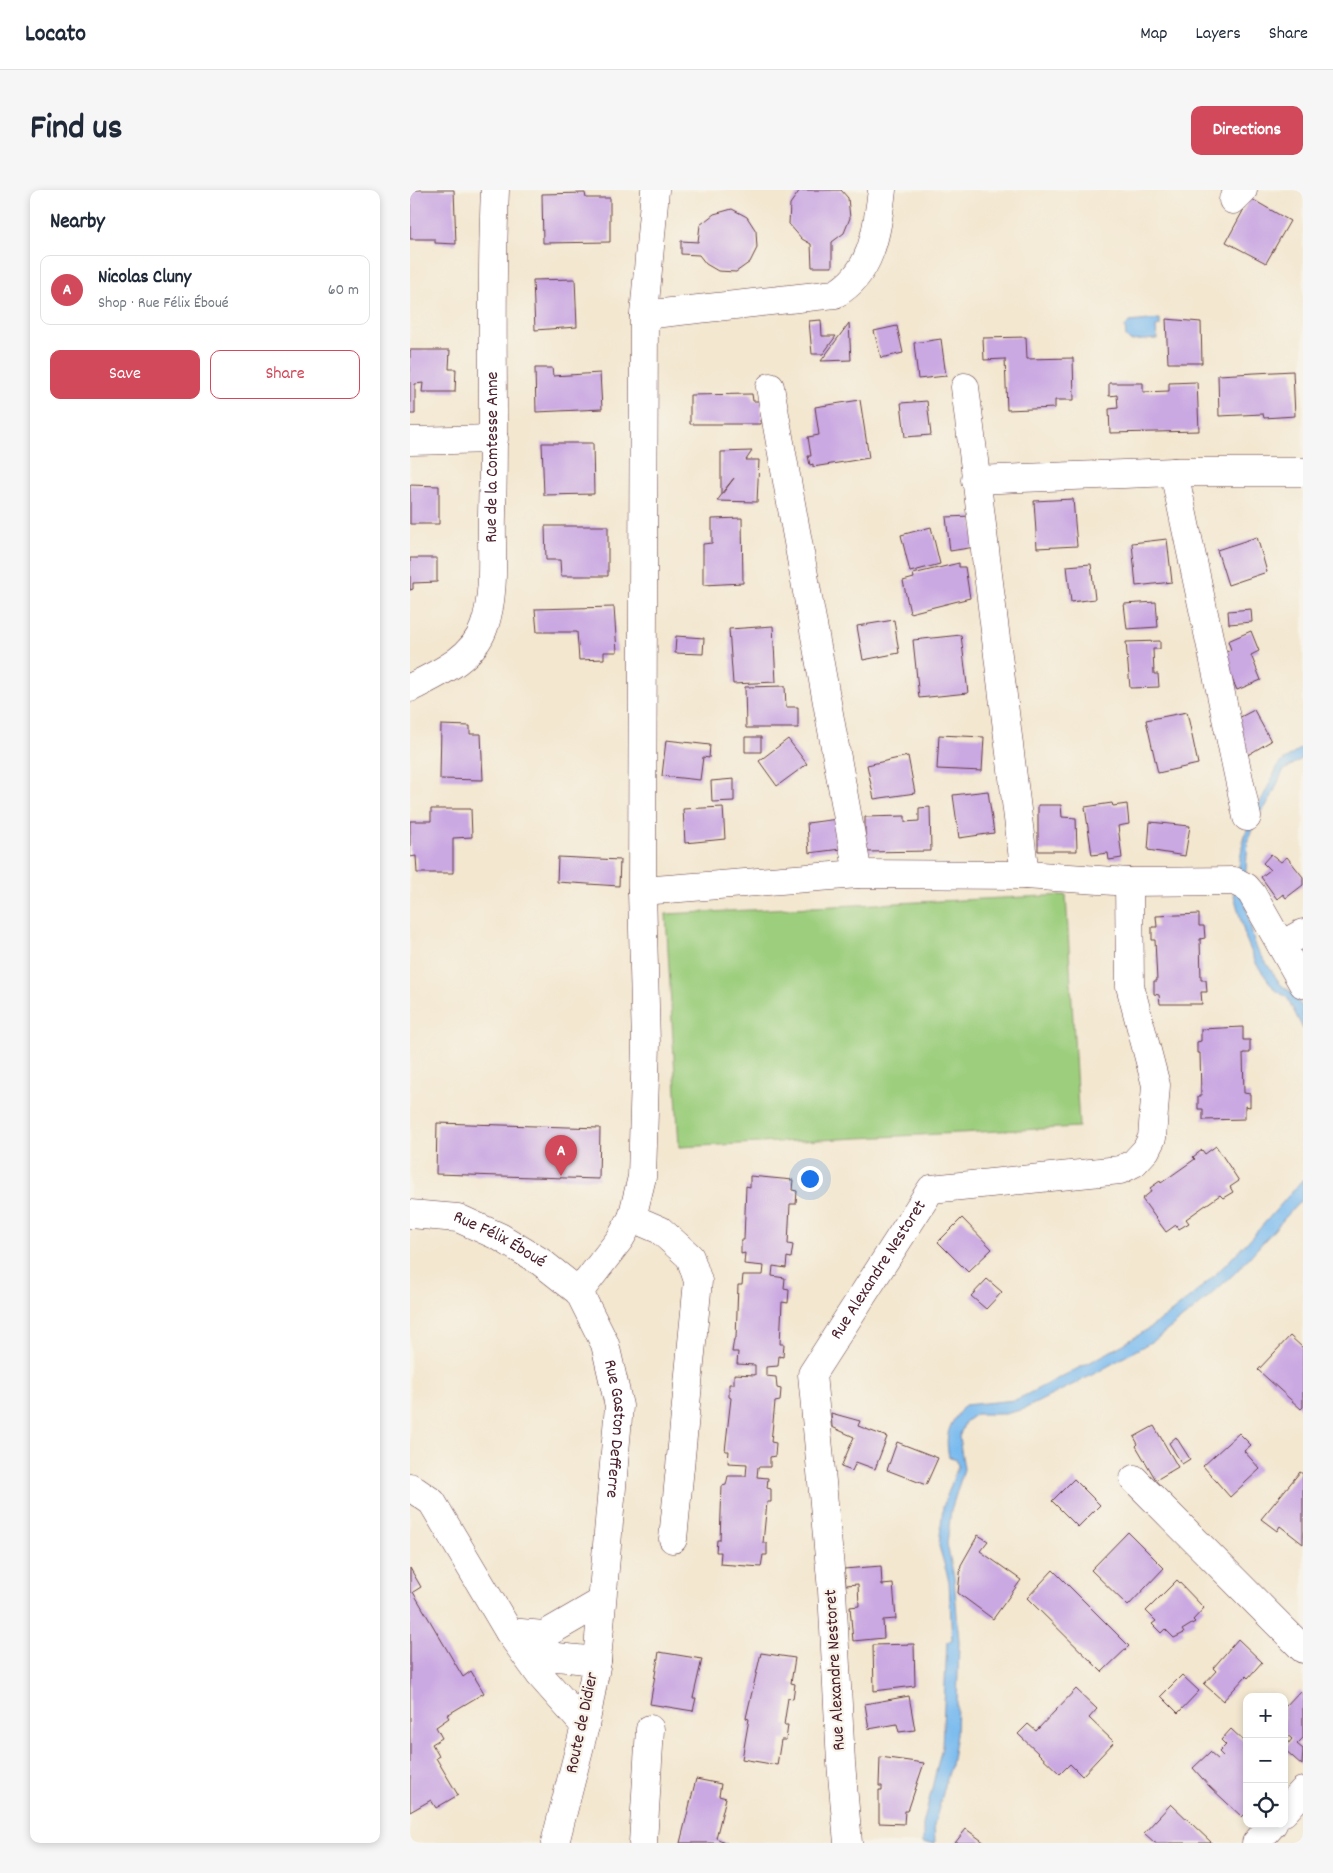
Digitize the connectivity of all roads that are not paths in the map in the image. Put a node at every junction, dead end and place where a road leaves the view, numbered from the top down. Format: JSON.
{"nodes":[{"id":1,"x":495,"y":190,"type":"edge"},
{"id":2,"x":655,"y":190,"type":"edge"},
{"id":3,"x":882,"y":190,"type":"edge"},
{"id":4,"x":644,"y":315,"type":"junction"},
{"id":5,"x":770,"y":387,"type":"dead end"},
{"id":6,"x":964,"y":387,"type":"dead end"},
{"id":7,"x":494,"y":439,"type":"junction"},
{"id":8,"x":410,"y":441,"type":"edge"},
{"id":9,"x":1174,"y":472,"type":"junction"},
{"id":10,"x":1303,"y":472,"type":"edge"},
{"id":11,"x":976,"y":480,"type":"junction"},
{"id":12,"x":410,"y":688,"type":"edge"},
{"id":13,"x":1247,"y":817,"type":"dead end"},
{"id":14,"x":858,"y":874,"type":"junction"},
{"id":15,"x":1025,"y":875,"type":"junction"},
{"id":16,"x":1129,"y":882,"type":"junction"},
{"id":17,"x":642,"y":890,"type":"junction"},
{"id":18,"x":1292,"y":939,"type":"edge"},
{"id":19,"x":1303,"y":984,"type":"edge"},
{"id":20,"x":410,"y":1214,"type":"edge"},
{"id":21,"x":632,"y":1218,"type":"junction"},
{"id":22,"x":579,"y":1292,"type":"junction"},
{"id":23,"x":1134,"y":1479,"type":"dead end"},
{"id":24,"x":410,"y":1487,"type":"edge"},
{"id":25,"x":673,"y":1539,"type":"dead end"},
{"id":26,"x":601,"y":1602,"type":"junction"},
{"id":27,"x":509,"y":1632,"type":"junction"},
{"id":28,"x":1303,"y":1649,"type":"edge"},
{"id":29,"x":596,"y":1661,"type":"junction"},
{"id":30,"x":585,"y":1726,"type":"junction"},
{"id":31,"x":650,"y":1728,"type":"dead end"},
{"id":32,"x":1303,"y":1791,"type":"edge"},
{"id":33,"x":1288,"y":1808,"type":"edge"},
{"id":34,"x":1269,"y":1828,"type":"edge"},
{"id":35,"x":555,"y":1843,"type":"edge"},
{"id":36,"x":643,"y":1843,"type":"edge"},
{"id":37,"x":848,"y":1843,"type":"edge"},
{"id":38,"x":1256,"y":1843,"type":"edge"}],
"edges":[{"from":1,"to":7,"type":"street","name":"Rue de la Comtesse Anne"},
{"from":2,"to":4,"type":"street"},
{"from":3,"to":4,"type":"street"},
{"from":4,"to":17,"type":"street"},
{"from":5,"to":14,"type":"street"},
{"from":6,"to":11,"type":"street"},
{"from":7,"to":8,"type":"street"},
{"from":7,"to":12,"type":"street","name":"Rue de la Comtesse Anne"},
{"from":9,"to":10,"type":"street"},
{"from":9,"to":11,"type":"street"},
{"from":9,"to":13,"type":"street"},
{"from":11,"to":15,"type":"street"},
{"from":14,"to":15,"type":"street"},
{"from":14,"to":17,"type":"street"},
{"from":15,"to":16,"type":"street"},
{"from":16,"to":18,"type":"street"},
{"from":16,"to":37,"type":"street","name":"Rue Alexandre Nestoret"},
{"from":17,"to":21,"type":"street"},
{"from":18,"to":19,"type":"street"},
{"from":20,"to":22,"type":"street","name":"Rue Félix Éboué"},
{"from":21,"to":22,"type":"street"},
{"from":21,"to":25,"type":"street"},
{"from":22,"to":26,"type":"street","name":"Rue Gaston Defferre"},
{"from":23,"to":28,"type":"street"},
{"from":24,"to":27,"type":"street"},
{"from":26,"to":27,"type":"street"},
{"from":26,"to":29,"type":"street","name":"Route de Didier"},
{"from":27,"to":29,"type":"street"},
{"from":27,"to":30,"type":"street"},
{"from":29,"to":30,"type":"street","name":"Route de Didier"},
{"from":30,"to":35,"type":"street","name":"Route de Didier"},
{"from":31,"to":36,"type":"street"},
{"from":32,"to":33,"type":"street"},
{"from":34,"to":38,"type":"street"}]}
